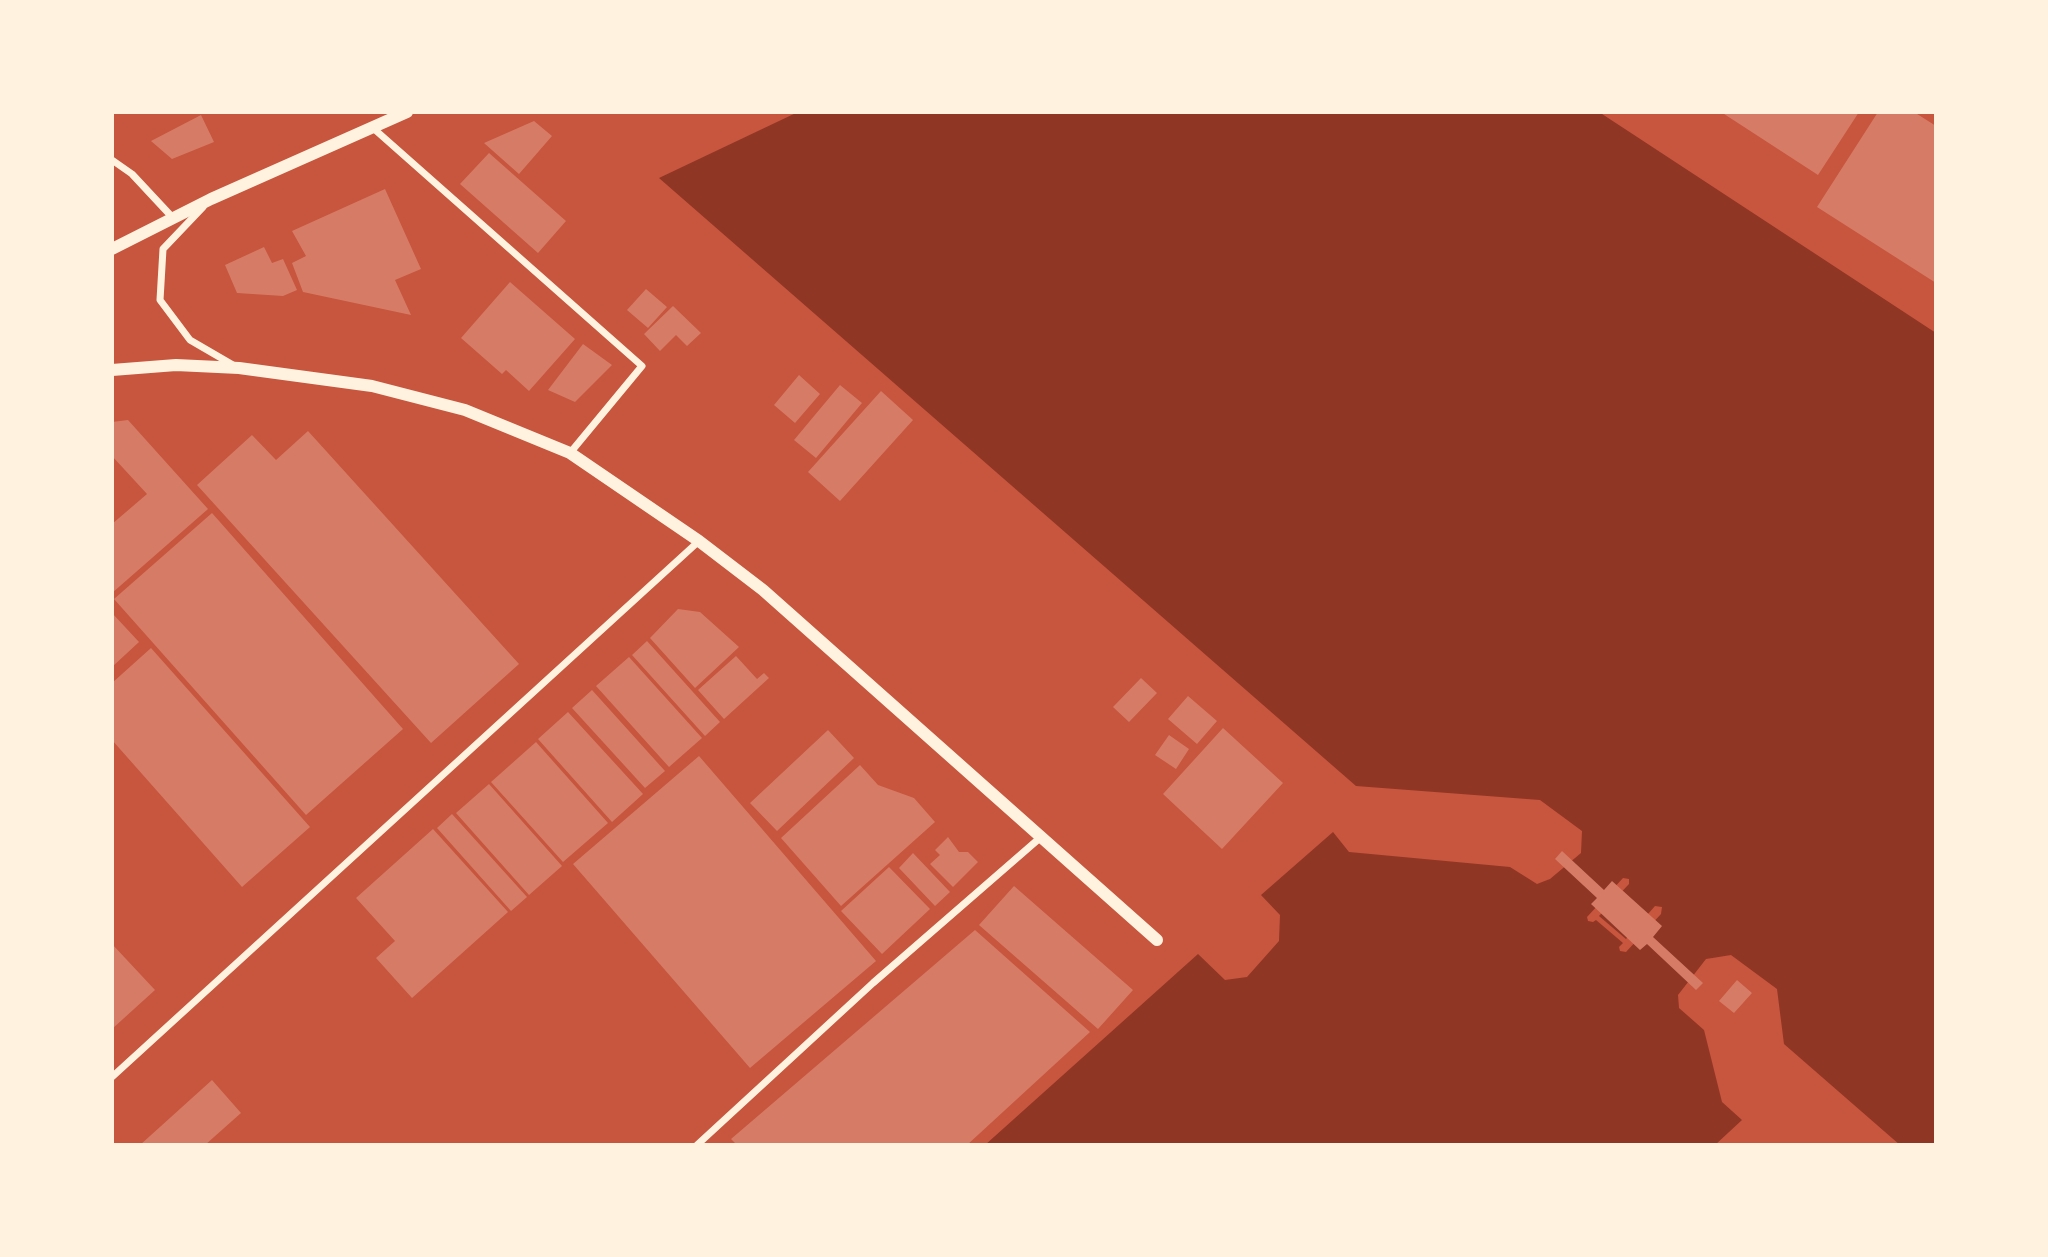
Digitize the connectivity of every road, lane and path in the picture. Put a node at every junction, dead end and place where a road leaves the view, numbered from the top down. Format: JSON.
{"nodes":[{"id":1,"x":407,"y":112,"type":"edge"},
{"id":2,"x":373,"y":128,"type":"junction"},
{"id":3,"x":112,"y":160,"type":"edge"},
{"id":4,"x":211,"y":199,"type":"junction"},
{"id":5,"x":173,"y":218,"type":"junction"},
{"id":6,"x":112,"y":249,"type":"edge"},
{"id":7,"x":239,"y":368,"type":"junction"},
{"id":8,"x":112,"y":370,"type":"edge"},
{"id":9,"x":570,"y":453,"type":"junction"},
{"id":10,"x":699,"y":541,"type":"junction"},
{"id":11,"x":1041,"y":837,"type":"junction"},
{"id":12,"x":1157,"y":940,"type":"dead end"},
{"id":13,"x":112,"y":1077,"type":"edge"},
{"id":14,"x":697,"y":1145,"type":"edge"}],
"edges":[{"from":1,"to":2,"type":"street"},
{"from":2,"to":4,"type":"street"},
{"from":2,"to":9,"type":"street"},
{"from":3,"to":5,"type":"street"},
{"from":4,"to":5,"type":"street"},
{"from":4,"to":7,"type":"street"},
{"from":5,"to":6,"type":"street"},
{"from":7,"to":8,"type":"street"},
{"from":7,"to":9,"type":"street"},
{"from":9,"to":10,"type":"street"},
{"from":10,"to":11,"type":"street"},
{"from":10,"to":13,"type":"street"},
{"from":11,"to":12,"type":"street"},
{"from":11,"to":14,"type":"street"}]}
